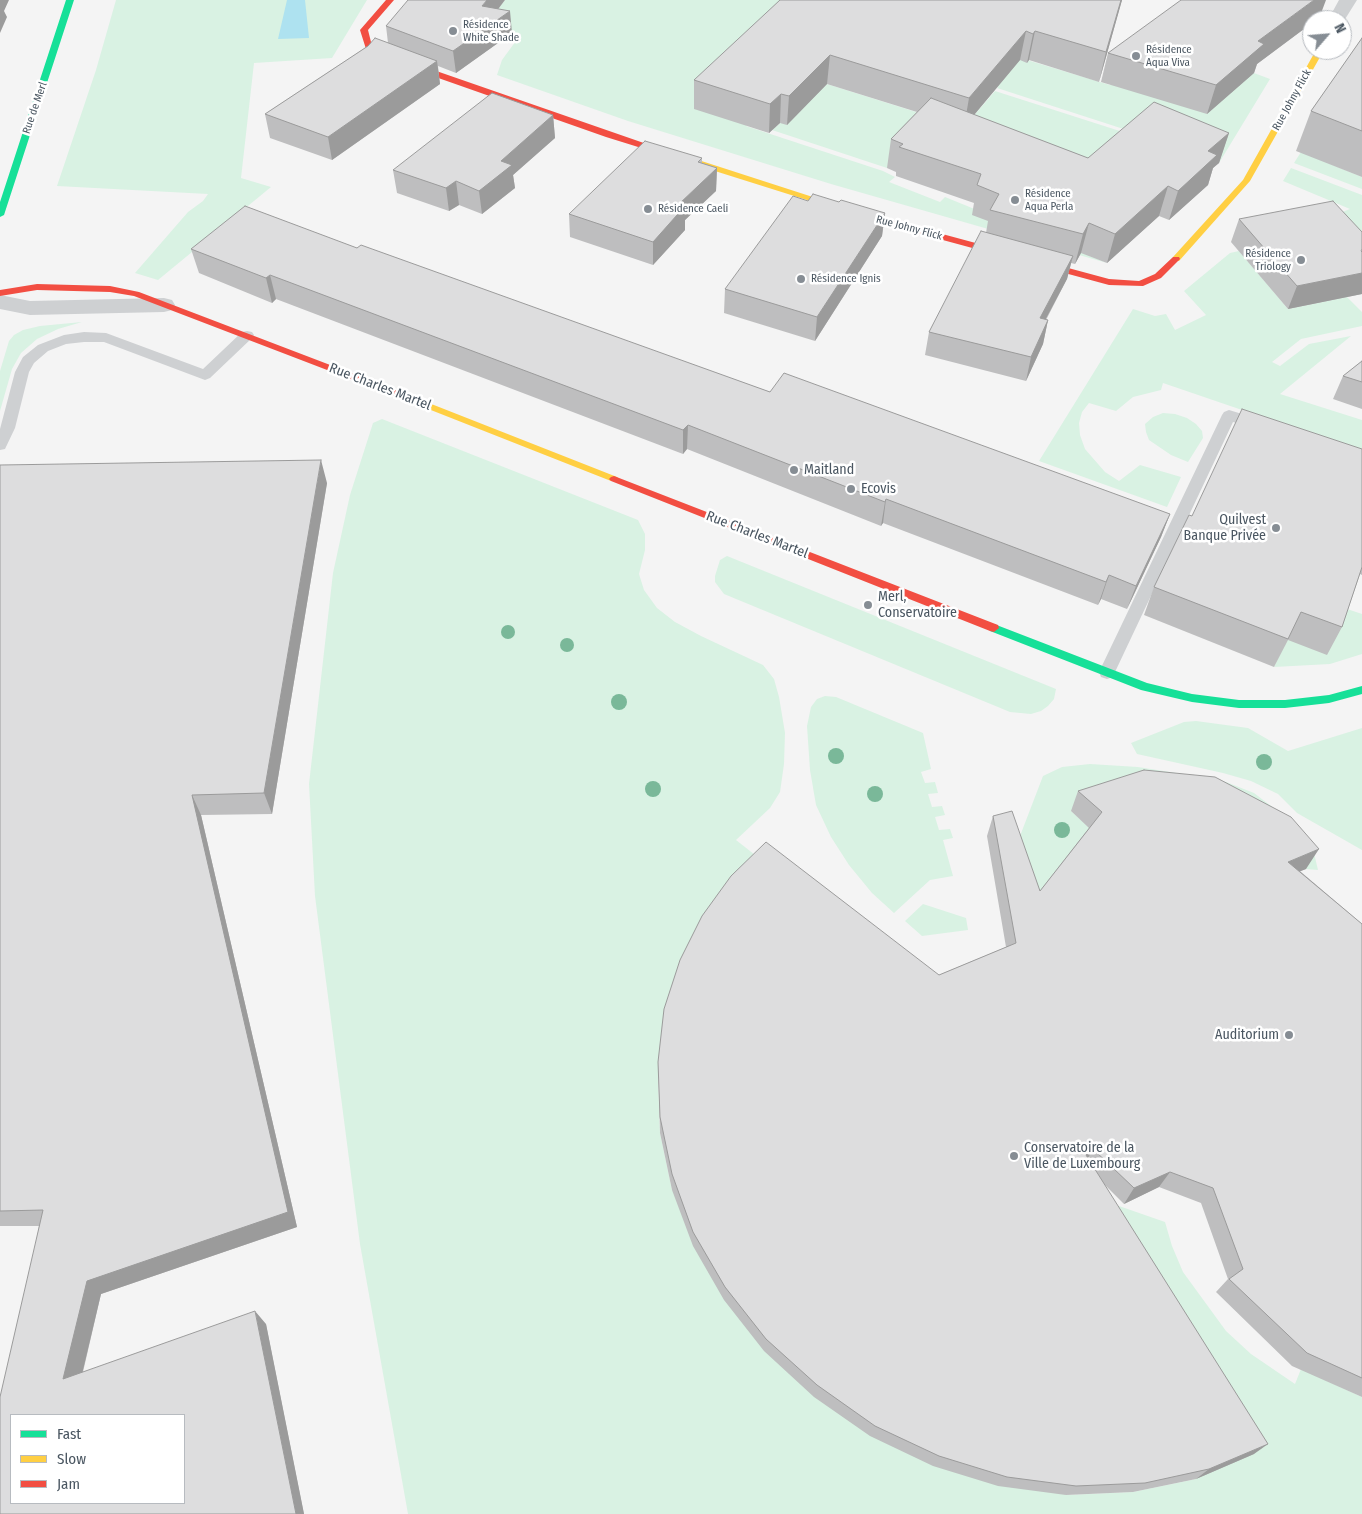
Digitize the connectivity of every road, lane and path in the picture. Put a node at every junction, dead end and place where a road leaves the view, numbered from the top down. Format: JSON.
{"nodes":[{"id":1,"x":70,"y":0,"type":"edge"},
{"id":2,"x":390,"y":0,"type":"edge"},
{"id":3,"x":1314,"y":60,"type":"edge"},
{"id":4,"x":0,"y":216,"type":"edge"},
{"id":5,"x":0,"y":293,"type":"edge"},
{"id":6,"x":0,"y":302,"type":"edge"},
{"id":7,"x":164,"y":305,"type":"junction"},
{"id":8,"x":247,"y":335,"type":"junction"},
{"id":9,"x":1277,"y":431,"type":"edge"},
{"id":10,"x":0,"y":446,"type":"edge"},
{"id":11,"x":1107,"y":672,"type":"junction"},
{"id":12,"x":1362,"y":690,"type":"edge"}],
"edges":[{"from":1,"to":4,"type":"street","name":"Rue de Merl"},
{"from":2,"to":3,"type":"street","name":"Rue Johny Flick"},
{"from":5,"to":7,"type":"street","name":"Rue Charles Martel"},
{"from":6,"to":7,"type":"street","name":"Rue Charles Martel"},
{"from":7,"to":8,"type":"street","name":"Rue Charles Martel"},
{"from":8,"to":10,"type":"lane"},
{"from":8,"to":11,"type":"street","name":"Rue Charles Martel"},
{"from":9,"to":11,"type":"lane"},
{"from":11,"to":12,"type":"street","name":"Rue Charles Martel"}]}
